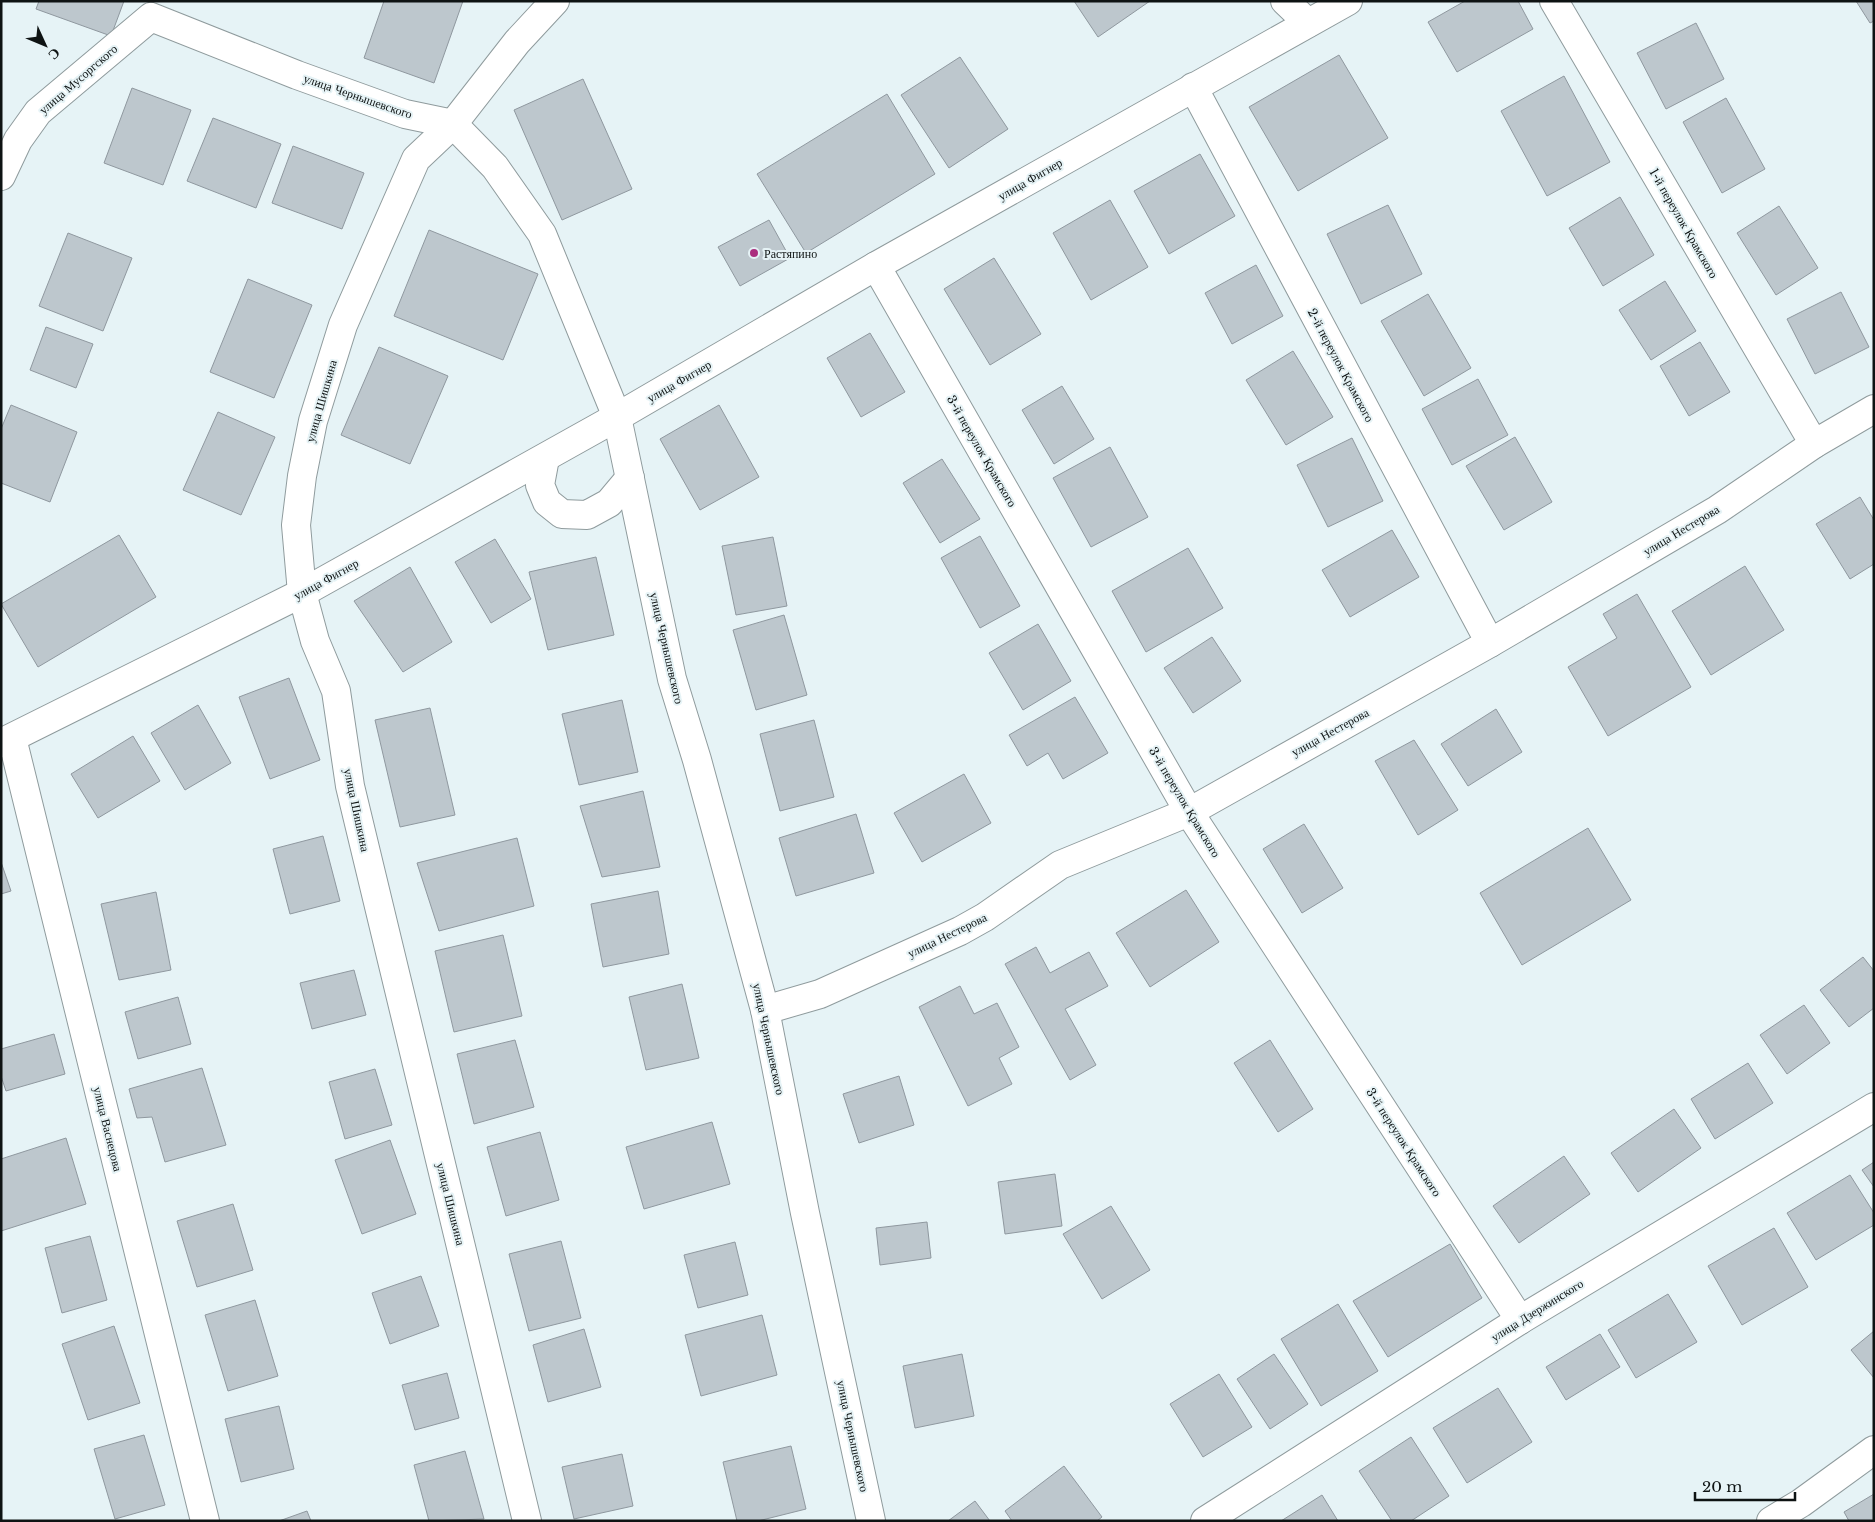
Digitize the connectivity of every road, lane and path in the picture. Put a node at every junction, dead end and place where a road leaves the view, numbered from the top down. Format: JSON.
{"nodes":[{"id":1,"x":555,"y":1,"type":"edge"},
{"id":2,"x":1285,"y":1,"type":"edge"},
{"id":3,"x":1348,"y":1,"type":"edge"},
{"id":4,"x":1554,"y":1,"type":"edge"},
{"id":5,"x":151,"y":17,"type":"joint"},
{"id":6,"x":1308,"y":23,"type":"junction"},
{"id":7,"x":1193,"y":87,"type":"junction"},
{"id":8,"x":453,"y":124,"type":"junction"},
{"id":9,"x":1,"y":176,"type":"edge"},
{"id":10,"x":876,"y":266,"type":"junction"},
{"id":11,"x":1874,"y":409,"type":"edge"},
{"id":12,"x":617,"y":417,"type":"junction"},
{"id":13,"x":1814,"y":444,"type":"junction"},
{"id":14,"x":544,"y":458,"type":"junction"},
{"id":15,"x":630,"y":478,"type":"junction"},
{"id":16,"x":302,"y":593,"type":"junction"},
{"id":17,"x":1490,"y":643,"type":"junction"},
{"id":18,"x":6,"y":741,"type":"edge"},
{"id":19,"x":1189,"y":812,"type":"junction"},
{"id":20,"x":765,"y":1010,"type":"junction"},
{"id":21,"x":1874,"y":1107,"type":"edge"},
{"id":22,"x":1520,"y":1320,"type":"junction"},
{"id":23,"x":1874,"y":1450,"type":"edge"},
{"id":24,"x":204,"y":1521,"type":"edge"},
{"id":25,"x":527,"y":1521,"type":"edge"},
{"id":26,"x":871,"y":1521,"type":"edge"},
{"id":27,"x":1205,"y":1521,"type":"edge"},
{"id":28,"x":1771,"y":1521,"type":"edge"}],
"edges":[{"from":1,"to":8,"type":"street"},
{"from":2,"to":6,"type":"street"},
{"from":3,"to":6,"type":"street","name":"улица Фигнер"},
{"from":4,"to":13,"type":"street","name":"1-й переулок Крамского"},
{"from":5,"to":8,"type":"street","name":"улица Чернышевского"},
{"from":5,"to":9,"type":"street","name":"улица Мусоргского"},
{"from":6,"to":7,"type":"street","name":"улица Фигнер"},
{"from":7,"to":10,"type":"street","name":"улица Фигнер"},
{"from":7,"to":17,"type":"street","name":"2-й переулок Крамского"},
{"from":8,"to":12,"type":"street","name":"улица Чернышевского"},
{"from":8,"to":16,"type":"street","name":"улица Шишкина"},
{"from":10,"to":12,"type":"street","name":"улица Фигнер"},
{"from":10,"to":19,"type":"street","name":"3-й переулок Крамского"},
{"from":11,"to":13,"type":"street","name":"улица Нестерова"},
{"from":12,"to":14,"type":"street","name":"улица Фигнер"},
{"from":12,"to":15,"type":"street","name":"улица Чернышевского"},
{"from":13,"to":17,"type":"street","name":"улица Нестерова"},
{"from":14,"to":15,"type":"street"},
{"from":14,"to":16,"type":"street","name":"улица Фигнер"},
{"from":15,"to":20,"type":"street","name":"улица Чернышевского"},
{"from":16,"to":18,"type":"street","name":"улица Фигнер"},
{"from":16,"to":25,"type":"street","name":"улица Шишкина"},
{"from":17,"to":19,"type":"street","name":"улица Нестерова"},
{"from":18,"to":24,"type":"street","name":"улица Васнецова"},
{"from":19,"to":20,"type":"street","name":"улица Нестерова"},
{"from":19,"to":22,"type":"street","name":"3-й переулок Крамского"},
{"from":20,"to":26,"type":"street","name":"улица Чернышевского"},
{"from":21,"to":22,"type":"street","name":"улица Дзержинского"},
{"from":22,"to":27,"type":"street","name":"улица Дзержинского"},
{"from":23,"to":28,"type":"street"}]}
